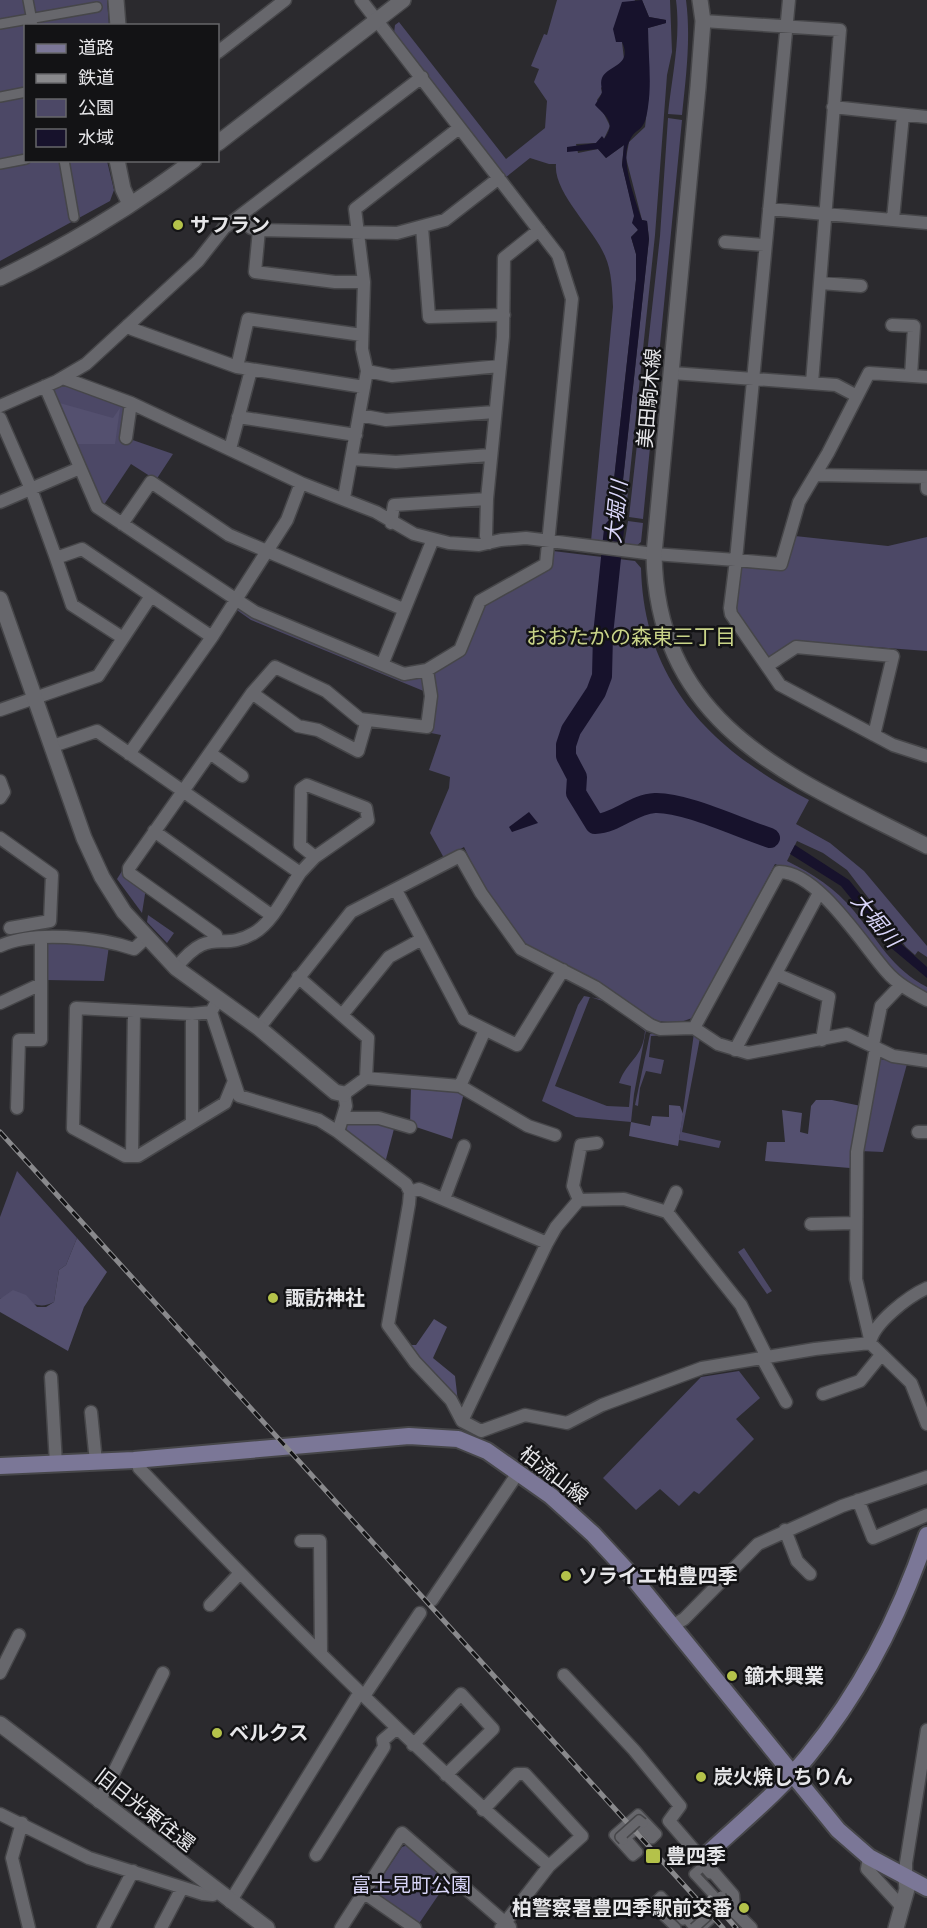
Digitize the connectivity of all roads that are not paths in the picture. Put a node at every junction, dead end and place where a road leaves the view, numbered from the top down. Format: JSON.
{"nodes":[{"id":1,"x":28,"y":0,"type":"edge"},
{"id":2,"x":116,"y":0,"type":"edge"},
{"id":3,"x":285,"y":0,"type":"edge"},
{"id":4,"x":362,"y":0,"type":"edge"},
{"id":5,"x":403,"y":0,"type":"edge"},
{"id":6,"x":700,"y":0,"type":"edge"},
{"id":7,"x":789,"y":0,"type":"edge"},
{"id":8,"x":97,"y":7,"type":"dead end"},
{"id":9,"x":377,"y":20,"type":"junction"},
{"id":10,"x":703,"y":21,"type":"junction"},
{"id":11,"x":32,"y":22,"type":"edge"},
{"id":12,"x":0,"y":24,"type":"edge"},
{"id":13,"x":118,"y":24,"type":"edge"},
{"id":14,"x":786,"y":27,"type":"junction"},
{"id":15,"x":219,"y":51,"type":"edge"},
{"id":16,"x":422,"y":77,"type":"junction"},
{"id":17,"x":24,"y":92,"type":"edge"},
{"id":18,"x":0,"y":96,"type":"edge"},
{"id":19,"x":833,"y":107,"type":"junction"},
{"id":20,"x":903,"y":115,"type":"junction"},
{"id":21,"x":927,"y":117,"type":"edge"},
{"id":22,"x":459,"y":128,"type":"junction"},
{"id":23,"x":219,"y":141,"type":"edge"},
{"id":24,"x":24,"y":159,"type":"edge"},
{"id":25,"x":64,"y":162,"type":"edge"},
{"id":26,"x":117,"y":162,"type":"edge"},
{"id":27,"x":191,"y":162,"type":"edge"},
{"id":28,"x":0,"y":164,"type":"edge"},
{"id":29,"x":499,"y":178,"type":"junction"},
{"id":30,"x":130,"y":204,"type":"junction"},
{"id":31,"x":769,"y":209,"type":"junction"},
{"id":32,"x":826,"y":213,"type":"junction"},
{"id":33,"x":241,"y":215,"type":"junction"},
{"id":34,"x":74,"y":217,"type":"dead end"},
{"id":35,"x":893,"y":219,"type":"junction"},
{"id":36,"x":927,"y":223,"type":"edge"},
{"id":37,"x":422,"y":227,"type":"junction"},
{"id":38,"x":259,"y":230,"type":"junction"},
{"id":39,"x":539,"y":230,"type":"junction"},
{"id":40,"x":358,"y":232,"type":"junction"},
{"id":41,"x":726,"y":242,"type":"dead end"},
{"id":42,"x":765,"y":245,"type":"junction"},
{"id":43,"x":0,"y":278,"type":"edge"},
{"id":44,"x":364,"y":282,"type":"junction"},
{"id":45,"x":820,"y":283,"type":"junction"},
{"id":46,"x":861,"y":286,"type":"dead end"},
{"id":47,"x":504,"y":315,"type":"junction"},
{"id":48,"x":128,"y":325,"type":"junction"},
{"id":49,"x":892,"y":325,"type":"dead end"},
{"id":50,"x":362,"y":335,"type":"junction"},
{"id":51,"x":500,"y":366,"type":"junction"},
{"id":52,"x":237,"y":367,"type":"junction"},
{"id":53,"x":250,"y":370,"type":"junction"},
{"id":54,"x":367,"y":371,"type":"junction"},
{"id":55,"x":672,"y":373,"type":"junction"},
{"id":56,"x":911,"y":376,"type":"junction"},
{"id":57,"x":927,"y":377,"type":"edge"},
{"id":58,"x":63,"y":378,"type":"junction"},
{"id":59,"x":752,"y":379,"type":"junction"},
{"id":60,"x":812,"y":383,"type":"junction"},
{"id":61,"x":45,"y":386,"type":"junction"},
{"id":62,"x":364,"y":387,"type":"junction"},
{"id":63,"x":857,"y":396,"type":"junction"},
{"id":64,"x":131,"y":403,"type":"junction"},
{"id":65,"x":0,"y":405,"type":"edge"},
{"id":66,"x":495,"y":411,"type":"junction"},
{"id":67,"x":359,"y":415,"type":"junction"},
{"id":68,"x":238,"y":417,"type":"junction"},
{"id":69,"x":0,"y":418,"type":"edge"},
{"id":70,"x":356,"y":435,"type":"junction"},
{"id":71,"x":126,"y":438,"type":"dead end"},
{"id":72,"x":230,"y":449,"type":"junction"},
{"id":73,"x":490,"y":456,"type":"junction"},
{"id":74,"x":351,"y":459,"type":"junction"},
{"id":75,"x":80,"y":468,"type":"junction"},
{"id":76,"x":815,"y":475,"type":"junction"},
{"id":77,"x":301,"y":483,"type":"junction"},
{"id":78,"x":31,"y":489,"type":"junction"},
{"id":79,"x":927,"y":489,"type":"edge"},
{"id":80,"x":344,"y":498,"type":"junction"},
{"id":81,"x":487,"y":499,"type":"junction"},
{"id":82,"x":0,"y":502,"type":"edge"},
{"id":83,"x":391,"y":523,"type":"junction"},
{"id":84,"x":122,"y":524,"type":"junction"},
{"id":85,"x":433,"y":539,"type":"junction"},
{"id":86,"x":549,"y":541,"type":"junction"},
{"id":87,"x":489,"y":543,"type":"junction"},
{"id":88,"x":267,"y":550,"type":"junction"},
{"id":89,"x":654,"y":554,"type":"junction"},
{"id":90,"x":56,"y":558,"type":"junction"},
{"id":91,"x":736,"y":560,"type":"junction"},
{"id":92,"x":151,"y":596,"type":"junction"},
{"id":93,"x":0,"y":599,"type":"edge"},
{"id":94,"x":236,"y":600,"type":"junction"},
{"id":95,"x":403,"y":609,"type":"junction"},
{"id":96,"x":212,"y":637,"type":"junction"},
{"id":97,"x":123,"y":638,"type":"junction"},
{"id":98,"x":382,"y":665,"type":"junction"},
{"id":99,"x":767,"y":666,"type":"junction"},
{"id":100,"x":427,"y":670,"type":"junction"},
{"id":101,"x":252,"y":693,"type":"junction"},
{"id":102,"x":37,"y":698,"type":"junction"},
{"id":103,"x":0,"y":710,"type":"edge"},
{"id":104,"x":368,"y":720,"type":"junction"},
{"id":105,"x":874,"y":735,"type":"junction"},
{"id":106,"x":53,"y":746,"type":"junction"},
{"id":107,"x":210,"y":753,"type":"junction"},
{"id":108,"x":129,"y":754,"type":"junction"},
{"id":109,"x":927,"y":756,"type":"edge"},
{"id":110,"x":242,"y":776,"type":"dead end"},
{"id":111,"x":0,"y":781,"type":"edge"},
{"id":112,"x":182,"y":792,"type":"junction"},
{"id":113,"x":0,"y":798,"type":"edge"},
{"id":114,"x":154,"y":831,"type":"junction"},
{"id":115,"x":0,"y":838,"type":"edge"},
{"id":116,"x":927,"y":846,"type":"edge"},
{"id":117,"x":315,"y":857,"type":"junction"},
{"id":118,"x":300,"y":873,"type":"junction"},
{"id":119,"x":396,"y":890,"type":"junction"},
{"id":120,"x":819,"y":893,"type":"junction"},
{"id":121,"x":271,"y":915,"type":"junction"},
{"id":122,"x":50,"y":921,"type":"junction"},
{"id":123,"x":10,"y":928,"type":"dead end"},
{"id":124,"x":45,"y":937,"type":"junction"},
{"id":125,"x":146,"y":938,"type":"junction"},
{"id":126,"x":217,"y":939,"type":"junction"},
{"id":127,"x":422,"y":939,"type":"junction"},
{"id":128,"x":0,"y":946,"type":"edge"},
{"id":129,"x":176,"y":968,"type":"junction"},
{"id":130,"x":562,"y":970,"type":"junction"},
{"id":131,"x":776,"y":974,"type":"junction"},
{"id":132,"x":298,"y":977,"type":"junction"},
{"id":133,"x":41,"y":984,"type":"junction"},
{"id":134,"x":902,"y":985,"type":"junction"},
{"id":135,"x":927,"y":1000,"type":"edge"},
{"id":136,"x":0,"y":1003,"type":"edge"},
{"id":137,"x":215,"y":1006,"type":"junction"},
{"id":138,"x":134,"y":1011,"type":"junction"},
{"id":139,"x":192,"y":1014,"type":"junction"},
{"id":140,"x":342,"y":1015,"type":"junction"},
{"id":141,"x":259,"y":1028,"type":"junction"},
{"id":142,"x":694,"y":1028,"type":"junction"},
{"id":143,"x":485,"y":1030,"type":"junction"},
{"id":144,"x":822,"y":1040,"type":"junction"},
{"id":145,"x":875,"y":1046,"type":"junction"},
{"id":146,"x":735,"y":1050,"type":"junction"},
{"id":147,"x":927,"y":1061,"type":"edge"},
{"id":148,"x":366,"y":1078,"type":"junction"},
{"id":149,"x":234,"y":1081,"type":"junction"},
{"id":150,"x":460,"y":1086,"type":"junction"},
{"id":151,"x":344,"y":1094,"type":"junction"},
{"id":152,"x":18,"y":1108,"type":"dead end"},
{"id":153,"x":343,"y":1119,"type":"junction"},
{"id":154,"x":192,"y":1123,"type":"junction"},
{"id":155,"x":410,"y":1127,"type":"dead end"},
{"id":156,"x":338,"y":1132,"type":"junction"},
{"id":157,"x":555,"y":1135,"type":"dead end"},
{"id":158,"x":597,"y":1143,"type":"dead end"},
{"id":159,"x":464,"y":1146,"type":"dead end"},
{"id":160,"x":132,"y":1156,"type":"junction"},
{"id":161,"x":410,"y":1192,"type":"junction"},
{"id":162,"x":676,"y":1192,"type":"dead end"},
{"id":163,"x":444,"y":1199,"type":"junction"},
{"id":164,"x":579,"y":1200,"type":"junction"},
{"id":165,"x":667,"y":1212,"type":"junction"},
{"id":166,"x":855,"y":1223,"type":"junction"},
{"id":167,"x":811,"y":1224,"type":"dead end"},
{"id":168,"x":547,"y":1243,"type":"junction"},
{"id":169,"x":927,"y":1288,"type":"edge"},
{"id":170,"x":870,"y":1341,"type":"junction"},
{"id":171,"x":881,"y":1355,"type":"junction"},
{"id":172,"x":764,"y":1357,"type":"junction"},
{"id":173,"x":51,"y":1377,"type":"dead end"},
{"id":174,"x":823,"y":1394,"type":"dead end"},
{"id":175,"x":786,"y":1402,"type":"dead end"},
{"id":176,"x":91,"y":1412,"type":"dead end"},
{"id":177,"x":462,"y":1421,"type":"junction"},
{"id":178,"x":927,"y":1424,"type":"edge"},
{"id":179,"x":477,"y":1438,"type":"junction"},
{"id":180,"x":137,"y":1460,"type":"junction"},
{"id":181,"x":96,"y":1462,"type":"junction"},
{"id":182,"x":56,"y":1464,"type":"junction"},
{"id":183,"x":0,"y":1466,"type":"edge"},
{"id":184,"x":518,"y":1473,"type":"junction"},
{"id":185,"x":927,"y":1477,"type":"edge"},
{"id":186,"x":858,"y":1500,"type":"junction"},
{"id":187,"x":927,"y":1515,"type":"edge"},
{"id":188,"x":785,"y":1530,"type":"junction"},
{"id":189,"x":927,"y":1535,"type":"edge"},
{"id":190,"x":301,"y":1541,"type":"dead end"},
{"id":191,"x":240,"y":1572,"type":"junction"},
{"id":192,"x":810,"y":1574,"type":"dead end"},
{"id":193,"x":432,"y":1600,"type":"dead end"},
{"id":194,"x":210,"y":1605,"type":"dead end"},
{"id":195,"x":420,"y":1613,"type":"dead end"},
{"id":196,"x":672,"y":1626,"type":"junction"},
{"id":197,"x":19,"y":1635,"type":"dead end"},
{"id":198,"x":321,"y":1654,"type":"junction"},
{"id":199,"x":0,"y":1673,"type":"edge"},
{"id":200,"x":163,"y":1673,"type":"dead end"},
{"id":201,"x":564,"y":1675,"type":"dead end"},
{"id":202,"x":362,"y":1694,"type":"junction"},
{"id":203,"x":0,"y":1724,"type":"edge"},
{"id":204,"x":396,"y":1728,"type":"junction"},
{"id":205,"x":927,"y":1730,"type":"edge"},
{"id":206,"x":413,"y":1745,"type":"junction"},
{"id":207,"x":792,"y":1774,"type":"junction"},
{"id":208,"x":446,"y":1775,"type":"junction"},
{"id":209,"x":99,"y":1802,"type":"junction"},
{"id":210,"x":483,"y":1810,"type":"junction"},
{"id":211,"x":0,"y":1814,"type":"edge"},
{"id":212,"x":22,"y":1823,"type":"junction"},
{"id":213,"x":643,"y":1823,"type":"dead end"},
{"id":214,"x":623,"y":1840,"type":"dead end"},
{"id":215,"x":316,"y":1855,"type":"dead end"},
{"id":216,"x":633,"y":1856,"type":"joint"},
{"id":217,"x":869,"y":1857,"type":"junction"},
{"id":218,"x":703,"y":1858,"type":"junction"},
{"id":219,"x":549,"y":1866,"type":"junction"},
{"id":220,"x":133,"y":1870,"type":"junction"},
{"id":221,"x":906,"y":1879,"type":"junction"},
{"id":222,"x":182,"y":1888,"type":"junction"},
{"id":223,"x":927,"y":1888,"type":"edge"},
{"id":224,"x":216,"y":1892,"type":"junction"},
{"id":225,"x":363,"y":1892,"type":"junction"},
{"id":226,"x":721,"y":1896,"type":"dead end"},
{"id":227,"x":230,"y":1902,"type":"junction"},
{"id":228,"x":902,"y":1907,"type":"junction"},
{"id":229,"x":506,"y":1926,"type":"edge"},
{"id":230,"x":29,"y":1928,"type":"edge"},
{"id":231,"x":103,"y":1928,"type":"edge"},
{"id":232,"x":161,"y":1928,"type":"edge"},
{"id":233,"x":267,"y":1928,"type":"edge"},
{"id":234,"x":340,"y":1928,"type":"edge"},
{"id":235,"x":415,"y":1928,"type":"edge"},
{"id":236,"x":676,"y":1928,"type":"edge"},
{"id":237,"x":694,"y":1928,"type":"edge"},
{"id":238,"x":701,"y":1928,"type":"edge"},
{"id":239,"x":751,"y":1928,"type":"edge"},
{"id":240,"x":896,"y":1928,"type":"edge"}],
"edges":[{"from":1,"to":11,"type":"street"},
{"from":2,"to":13,"type":"street"},
{"from":3,"to":15,"type":"street"},
{"from":4,"to":9,"type":"street"},
{"from":5,"to":9,"type":"street"},
{"from":6,"to":10,"type":"street","name":"美田駒木線"},
{"from":7,"to":14,"type":"street"},
{"from":8,"to":11,"type":"street"},
{"from":9,"to":16,"type":"street"},
{"from":9,"to":23,"type":"street"},
{"from":10,"to":14,"type":"street"},
{"from":10,"to":55,"type":"street","name":"美田駒木線"},
{"from":11,"to":12,"type":"street"},
{"from":14,"to":19,"type":"street"},
{"from":14,"to":31,"type":"street"},
{"from":16,"to":22,"type":"street"},
{"from":16,"to":33,"type":"street"},
{"from":17,"to":18,"type":"street"},
{"from":19,"to":20,"type":"street"},
{"from":19,"to":32,"type":"street"},
{"from":20,"to":21,"type":"street"},
{"from":20,"to":35,"type":"street"},
{"from":22,"to":29,"type":"street"},
{"from":22,"to":40,"type":"street"},
{"from":24,"to":28,"type":"street"},
{"from":25,"to":34,"type":"street"},
{"from":26,"to":30,"type":"street"},
{"from":27,"to":30,"type":"street"},
{"from":29,"to":37,"type":"street"},
{"from":29,"to":39,"type":"street"},
{"from":30,"to":43,"type":"street"},
{"from":31,"to":32,"type":"street"},
{"from":31,"to":42,"type":"street"},
{"from":32,"to":35,"type":"street"},
{"from":32,"to":45,"type":"street"},
{"from":33,"to":38,"type":"street"},
{"from":33,"to":48,"type":"street"},
{"from":35,"to":36,"type":"street"},
{"from":37,"to":40,"type":"street"},
{"from":37,"to":47,"type":"street"},
{"from":38,"to":40,"type":"street"},
{"from":38,"to":44,"type":"street"},
{"from":39,"to":47,"type":"street"},
{"from":39,"to":86,"type":"street"},
{"from":40,"to":44,"type":"street"},
{"from":41,"to":42,"type":"street"},
{"from":42,"to":59,"type":"street"},
{"from":44,"to":50,"type":"street"},
{"from":45,"to":46,"type":"street"},
{"from":45,"to":60,"type":"street"},
{"from":47,"to":51,"type":"street"},
{"from":48,"to":52,"type":"street"},
{"from":48,"to":58,"type":"street"},
{"from":49,"to":56,"type":"street"},
{"from":50,"to":52,"type":"street"},
{"from":50,"to":54,"type":"street"},
{"from":51,"to":54,"type":"street"},
{"from":51,"to":66,"type":"street"},
{"from":52,"to":53,"type":"street"},
{"from":53,"to":62,"type":"street"},
{"from":53,"to":68,"type":"street"},
{"from":54,"to":62,"type":"street"},
{"from":55,"to":59,"type":"street"},
{"from":55,"to":89,"type":"street","name":"美田駒木線"},
{"from":56,"to":57,"type":"street"},
{"from":56,"to":63,"type":"street"},
{"from":58,"to":61,"type":"street"},
{"from":58,"to":64,"type":"street"},
{"from":59,"to":60,"type":"street"},
{"from":59,"to":91,"type":"street"},
{"from":60,"to":63,"type":"street"},
{"from":61,"to":65,"type":"street"},
{"from":61,"to":75,"type":"street"},
{"from":62,"to":67,"type":"street"},
{"from":63,"to":76,"type":"street"},
{"from":64,"to":71,"type":"street"},
{"from":64,"to":72,"type":"street"},
{"from":66,"to":67,"type":"street"},
{"from":66,"to":73,"type":"street"},
{"from":67,"to":70,"type":"street"},
{"from":68,"to":70,"type":"street"},
{"from":68,"to":72,"type":"street"},
{"from":69,"to":78,"type":"street"},
{"from":70,"to":74,"type":"street"},
{"from":72,"to":77,"type":"street"},
{"from":73,"to":74,"type":"street"},
{"from":73,"to":81,"type":"street"},
{"from":74,"to":80,"type":"street"},
{"from":75,"to":78,"type":"street"},
{"from":75,"to":84,"type":"street"},
{"from":76,"to":79,"type":"street"},
{"from":76,"to":91,"type":"street"},
{"from":77,"to":80,"type":"street"},
{"from":77,"to":88,"type":"street"},
{"from":78,"to":82,"type":"street"},
{"from":78,"to":90,"type":"street"},
{"from":80,"to":83,"type":"street"},
{"from":81,"to":83,"type":"street"},
{"from":81,"to":87,"type":"street"},
{"from":83,"to":85,"type":"street"},
{"from":84,"to":88,"type":"street"},
{"from":84,"to":94,"type":"street"},
{"from":85,"to":87,"type":"street"},
{"from":85,"to":95,"type":"street"},
{"from":86,"to":87,"type":"street"},
{"from":86,"to":89,"type":"street"},
{"from":86,"to":100,"type":"street"},
{"from":88,"to":94,"type":"street"},
{"from":88,"to":95,"type":"street"},
{"from":89,"to":91,"type":"street"},
{"from":89,"to":116,"type":"street","name":"美田駒木線"},
{"from":90,"to":92,"type":"street"},
{"from":90,"to":97,"type":"street"},
{"from":91,"to":99,"type":"street"},
{"from":92,"to":96,"type":"street"},
{"from":92,"to":97,"type":"street"},
{"from":93,"to":102,"type":"street"},
{"from":94,"to":96,"type":"street"},
{"from":94,"to":98,"type":"street"},
{"from":95,"to":98,"type":"street"},
{"from":96,"to":108,"type":"street"},
{"from":97,"to":102,"type":"street"},
{"from":98,"to":100,"type":"street"},
{"from":99,"to":105,"type":"street"},
{"from":99,"to":105,"type":"street"},
{"from":100,"to":104,"type":"street"},
{"from":101,"to":104,"type":"street"},
{"from":101,"to":104,"type":"street"},
{"from":101,"to":107,"type":"street"},
{"from":102,"to":103,"type":"street"},
{"from":102,"to":106,"type":"street"},
{"from":105,"to":109,"type":"street"},
{"from":106,"to":108,"type":"street"},
{"from":106,"to":125,"type":"street"},
{"from":107,"to":110,"type":"street"},
{"from":107,"to":112,"type":"street"},
{"from":108,"to":112,"type":"street"},
{"from":111,"to":113,"type":"street"},
{"from":112,"to":114,"type":"street"},
{"from":112,"to":118,"type":"street"},
{"from":114,"to":121,"type":"street"},
{"from":114,"to":126,"type":"street"},
{"from":115,"to":122,"type":"street"},
{"from":117,"to":117,"type":"street"},
{"from":117,"to":118,"type":"street"},
{"from":118,"to":121,"type":"street"},
{"from":119,"to":127,"type":"street"},
{"from":119,"to":130,"type":"street"},
{"from":119,"to":132,"type":"street"},
{"from":120,"to":131,"type":"street"},
{"from":120,"to":134,"type":"street"},
{"from":120,"to":142,"type":"street"},
{"from":121,"to":126,"type":"street"},
{"from":122,"to":123,"type":"street"},
{"from":122,"to":124,"type":"street"},
{"from":124,"to":125,"type":"street"},
{"from":124,"to":128,"type":"street"},
{"from":124,"to":133,"type":"street"},
{"from":125,"to":129,"type":"street"},
{"from":126,"to":129,"type":"street"},
{"from":127,"to":140,"type":"street"},
{"from":127,"to":143,"type":"street"},
{"from":129,"to":137,"type":"street"},
{"from":130,"to":142,"type":"street"},
{"from":130,"to":143,"type":"street"},
{"from":131,"to":144,"type":"street"},
{"from":131,"to":146,"type":"street"},
{"from":132,"to":140,"type":"street"},
{"from":132,"to":141,"type":"street"},
{"from":133,"to":136,"type":"street"},
{"from":133,"to":152,"type":"street"},
{"from":134,"to":135,"type":"street"},
{"from":134,"to":145,"type":"street"},
{"from":137,"to":139,"type":"street"},
{"from":137,"to":141,"type":"street"},
{"from":137,"to":149,"type":"street"},
{"from":138,"to":139,"type":"street"},
{"from":138,"to":160,"type":"street"},
{"from":138,"to":160,"type":"street"},
{"from":139,"to":154,"type":"street"},
{"from":140,"to":148,"type":"street"},
{"from":141,"to":151,"type":"street"},
{"from":142,"to":146,"type":"street"},
{"from":143,"to":150,"type":"street"},
{"from":144,"to":145,"type":"street"},
{"from":144,"to":146,"type":"street"},
{"from":145,"to":147,"type":"street"},
{"from":145,"to":166,"type":"street"},
{"from":148,"to":150,"type":"street"},
{"from":148,"to":151,"type":"street"},
{"from":149,"to":154,"type":"street"},
{"from":149,"to":156,"type":"street"},
{"from":150,"to":157,"type":"street"},
{"from":151,"to":153,"type":"street"},
{"from":153,"to":155,"type":"street"},
{"from":153,"to":156,"type":"street"},
{"from":154,"to":160,"type":"street"},
{"from":156,"to":161,"type":"street"},
{"from":158,"to":164,"type":"street"},
{"from":159,"to":163,"type":"street"},
{"from":161,"to":163,"type":"street"},
{"from":161,"to":177,"type":"street"},
{"from":162,"to":165,"type":"street"},
{"from":163,"to":168,"type":"street"},
{"from":164,"to":165,"type":"street"},
{"from":164,"to":168,"type":"street"},
{"from":165,"to":172,"type":"street"},
{"from":166,"to":167,"type":"street"},
{"from":166,"to":170,"type":"street"},
{"from":168,"to":177,"type":"street"},
{"from":169,"to":170,"type":"street"},
{"from":170,"to":171,"type":"street"},
{"from":170,"to":172,"type":"street"},
{"from":171,"to":174,"type":"street"},
{"from":171,"to":178,"type":"street"},
{"from":172,"to":175,"type":"street"},
{"from":172,"to":179,"type":"street"},
{"from":173,"to":182,"type":"street"},
{"from":176,"to":181,"type":"street"},
{"from":177,"to":179,"type":"street"},
{"from":179,"to":180,"type":"main road","name":"柏流山線"},
{"from":179,"to":184,"type":"main road","name":"柏流山線"},
{"from":180,"to":181,"type":"main road","name":"柏流山線"},
{"from":180,"to":191,"type":"street"},
{"from":181,"to":182,"type":"main road","name":"柏流山線"},
{"from":182,"to":183,"type":"main road","name":"柏流山線"},
{"from":184,"to":193,"type":"street"},
{"from":184,"to":196,"type":"main road","name":"柏流山線"},
{"from":185,"to":186,"type":"street"},
{"from":186,"to":187,"type":"street"},
{"from":186,"to":188,"type":"street"},
{"from":188,"to":192,"type":"street"},
{"from":188,"to":196,"type":"street"},
{"from":189,"to":207,"type":"main road"},
{"from":190,"to":198,"type":"street"},
{"from":191,"to":194,"type":"street"},
{"from":191,"to":198,"type":"street"},
{"from":195,"to":202,"type":"street"},
{"from":196,"to":207,"type":"main road","name":"柏流山線"},
{"from":197,"to":199,"type":"street"},
{"from":198,"to":202,"type":"street"},
{"from":200,"to":209,"type":"street"},
{"from":201,"to":218,"type":"street"},
{"from":202,"to":204,"type":"street"},
{"from":202,"to":227,"type":"street"},
{"from":203,"to":209,"type":"street","name":"旧日光東往還"},
{"from":204,"to":206,"type":"street"},
{"from":204,"to":215,"type":"street"},
{"from":205,"to":221,"type":"street"},
{"from":206,"to":208,"type":"street"},
{"from":206,"to":208,"type":"street"},
{"from":207,"to":217,"type":"main road","name":"柏流山線"},
{"from":207,"to":218,"type":"main road"},
{"from":208,"to":210,"type":"street"},
{"from":209,"to":224,"type":"street","name":"旧日光東往還"},
{"from":210,"to":219,"type":"street"},
{"from":210,"to":219,"type":"street"},
{"from":211,"to":212,"type":"street"},
{"from":212,"to":220,"type":"street"},
{"from":212,"to":230,"type":"street"},
{"from":213,"to":214,"type":"street","bridge":true},
{"from":216,"to":216,"type":"street"},
{"from":217,"to":221,"type":"main road","name":"柏流山線"},
{"from":217,"to":228,"type":"street"},
{"from":218,"to":239,"type":"street"},
{"from":219,"to":229,"type":"street"},
{"from":220,"to":222,"type":"street"},
{"from":220,"to":231,"type":"street"},
{"from":221,"to":223,"type":"main road","name":"柏流山線"},
{"from":221,"to":228,"type":"street"},
{"from":222,"to":224,"type":"street"},
{"from":222,"to":232,"type":"street"},
{"from":224,"to":227,"type":"street","name":"旧日光東往還"},
{"from":225,"to":229,"type":"street"},
{"from":225,"to":234,"type":"street"},
{"from":225,"to":235,"type":"street"},
{"from":226,"to":237,"type":"street","bridge":true},
{"from":227,"to":233,"type":"street","name":"旧日光東往還"},
{"from":228,"to":240,"type":"street"},
{"from":236,"to":238,"type":"street"}]}
